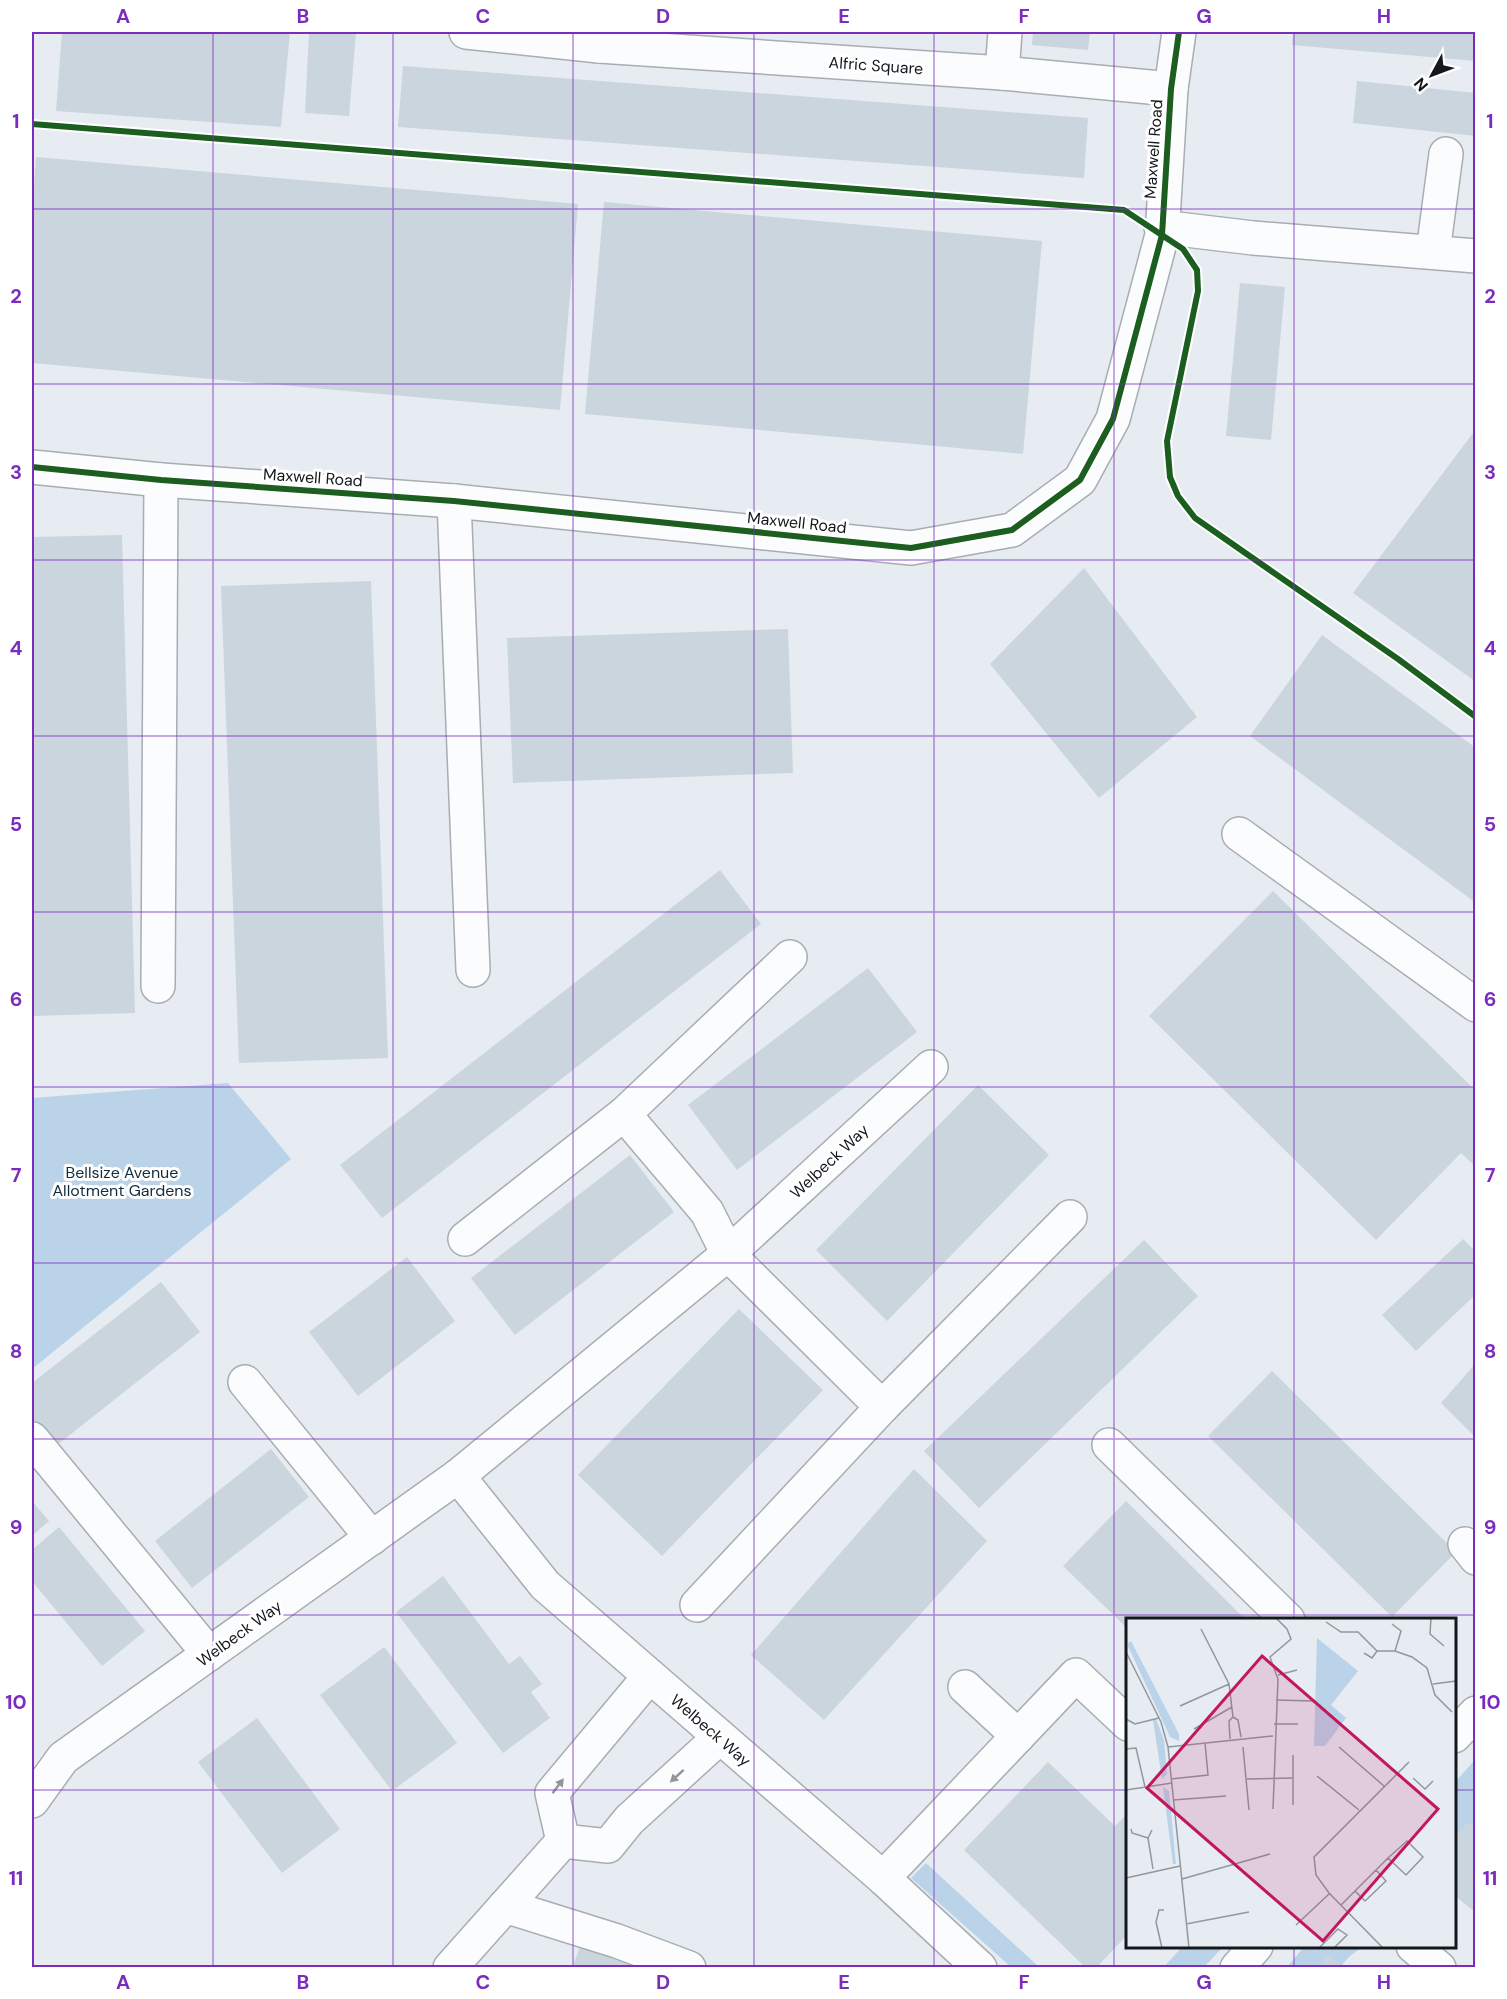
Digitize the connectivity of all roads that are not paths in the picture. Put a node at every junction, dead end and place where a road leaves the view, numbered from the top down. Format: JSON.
{"nodes":[{"id":1,"x":466,"y":32,"type":"edge"},
{"id":2,"x":1005,"y":32,"type":"edge"},
{"id":3,"x":1179,"y":32,"type":"edge"},
{"id":4,"x":600,"y":39,"type":"edge"},
{"id":5,"x":751,"y":44,"type":"edge"},
{"id":6,"x":1002,"y":73,"type":"junction"},
{"id":7,"x":1171,"y":89,"type":"junction"},
{"id":8,"x":1446,"y":154,"type":"dead end"},
{"id":9,"x":1161,"y":227,"type":"junction"},
{"id":10,"x":1433,"y":252,"type":"junction"},
{"id":11,"x":1476,"y":256,"type":"edge"},
{"id":12,"x":32,"y":467,"type":"edge"},
{"id":13,"x":161,"y":480,"type":"junction"},
{"id":14,"x":454,"y":501,"type":"junction"},
{"id":15,"x":1239,"y":834,"type":"dead end"},
{"id":16,"x":790,"y":957,"type":"dead end"},
{"id":17,"x":473,"y":970,"type":"dead end"},
{"id":18,"x":159,"y":986,"type":"dead end"},
{"id":19,"x":1476,"y":1005,"type":"edge"},
{"id":20,"x":931,"y":1067,"type":"dead end"},
{"id":21,"x":624,"y":1114,"type":"junction"},
{"id":22,"x":1070,"y":1217,"type":"dead end"},
{"id":23,"x":465,"y":1239,"type":"dead end"},
{"id":24,"x":728,"y":1254,"type":"junction"},
{"id":25,"x":245,"y":1382,"type":"dead end"},
{"id":26,"x":882,"y":1407,"type":"junction"},
{"id":27,"x":32,"y":1439,"type":"edge"},
{"id":28,"x":1109,"y":1445,"type":"dead end"},
{"id":29,"x":458,"y":1476,"type":"junction"},
{"id":30,"x":372,"y":1538,"type":"junction"},
{"id":31,"x":697,"y":1605,"type":"dead end"},
{"id":32,"x":1286,"y":1618,"type":"edge"},
{"id":33,"x":209,"y":1654,"type":"junction"},
{"id":34,"x":649,"y":1677,"type":"junction"},
{"id":35,"x":965,"y":1687,"type":"dead end"},
{"id":36,"x":1476,"y":1713,"type":"edge"},
{"id":37,"x":1126,"y":1722,"type":"edge"},
{"id":38,"x":1456,"y":1735,"type":"edge"},
{"id":39,"x":1018,"y":1736,"type":"junction"},
{"id":40,"x":720,"y":1737,"type":"junction"},
{"id":41,"x":34,"y":1791,"type":"edge"},
{"id":42,"x":563,"y":1841,"type":"junction"},
{"id":43,"x":883,"y":1878,"type":"junction"},
{"id":44,"x":505,"y":1906,"type":"junction"},
{"id":45,"x":1255,"y":1948,"type":"edge"},
{"id":46,"x":1414,"y":1948,"type":"edge"},
{"id":47,"x":450,"y":1968,"type":"edge"},
{"id":48,"x":689,"y":1968,"type":"edge"},
{"id":49,"x":980,"y":1968,"type":"edge"},
{"id":50,"x":1237,"y":1968,"type":"edge"},
{"id":51,"x":1439,"y":1968,"type":"edge"}],
"edges":[{"from":1,"to":4,"type":"street","name":"Alfric Square"},
{"from":2,"to":6,"type":"street"},
{"from":3,"to":7,"type":"street","name":"Maxwell Road"},
{"from":4,"to":5,"type":"street","name":"Alfric Square"},
{"from":5,"to":6,"type":"street","name":"Alfric Square"},
{"from":6,"to":7,"type":"street","name":"Alfric Square"},
{"from":7,"to":9,"type":"street","name":"Maxwell Road"},
{"from":8,"to":10,"type":"street"},
{"from":9,"to":10,"type":"street"},
{"from":9,"to":14,"type":"street","name":"Maxwell Road"},
{"from":10,"to":11,"type":"street"},
{"from":12,"to":13,"type":"street","name":"Maxwell Road"},
{"from":13,"to":14,"type":"street","name":"Maxwell Road"},
{"from":13,"to":18,"type":"street"},
{"from":14,"to":17,"type":"street"},
{"from":15,"to":19,"type":"street"},
{"from":16,"to":21,"type":"street"},
{"from":20,"to":24,"type":"street","name":"Welbeck Way"},
{"from":21,"to":23,"type":"street"},
{"from":21,"to":24,"type":"street"},
{"from":22,"to":26,"type":"street"},
{"from":24,"to":26,"type":"street"},
{"from":24,"to":29,"type":"street","name":"Welbeck Way"},
{"from":25,"to":30,"type":"street"},
{"from":26,"to":31,"type":"street"},
{"from":27,"to":33,"type":"street"},
{"from":28,"to":32,"type":"street"},
{"from":29,"to":30,"type":"street","name":"Welbeck Way"},
{"from":29,"to":34,"type":"street","name":"Welbeck Way"},
{"from":30,"to":33,"type":"street","name":"Welbeck Way"},
{"from":33,"to":41,"type":"street","name":"Welbeck Way"},
{"from":34,"to":40,"type":"street","name":"Welbeck Way"},
{"from":42,"to":34,"type":"street","one_way":true},
{"from":35,"to":39,"type":"street"},
{"from":36,"to":38,"type":"street"},
{"from":37,"to":39,"type":"street"},
{"from":39,"to":43,"type":"street"},
{"from":40,"to":42,"type":"street","one_way":true},
{"from":40,"to":43,"type":"street","name":"Welbeck Way"},
{"from":42,"to":44,"type":"street"},
{"from":43,"to":49,"type":"street","name":"Welbeck Way"},
{"from":44,"to":47,"type":"street"},
{"from":44,"to":48,"type":"street"},
{"from":45,"to":50,"type":"street"},
{"from":46,"to":51,"type":"street"}]}
